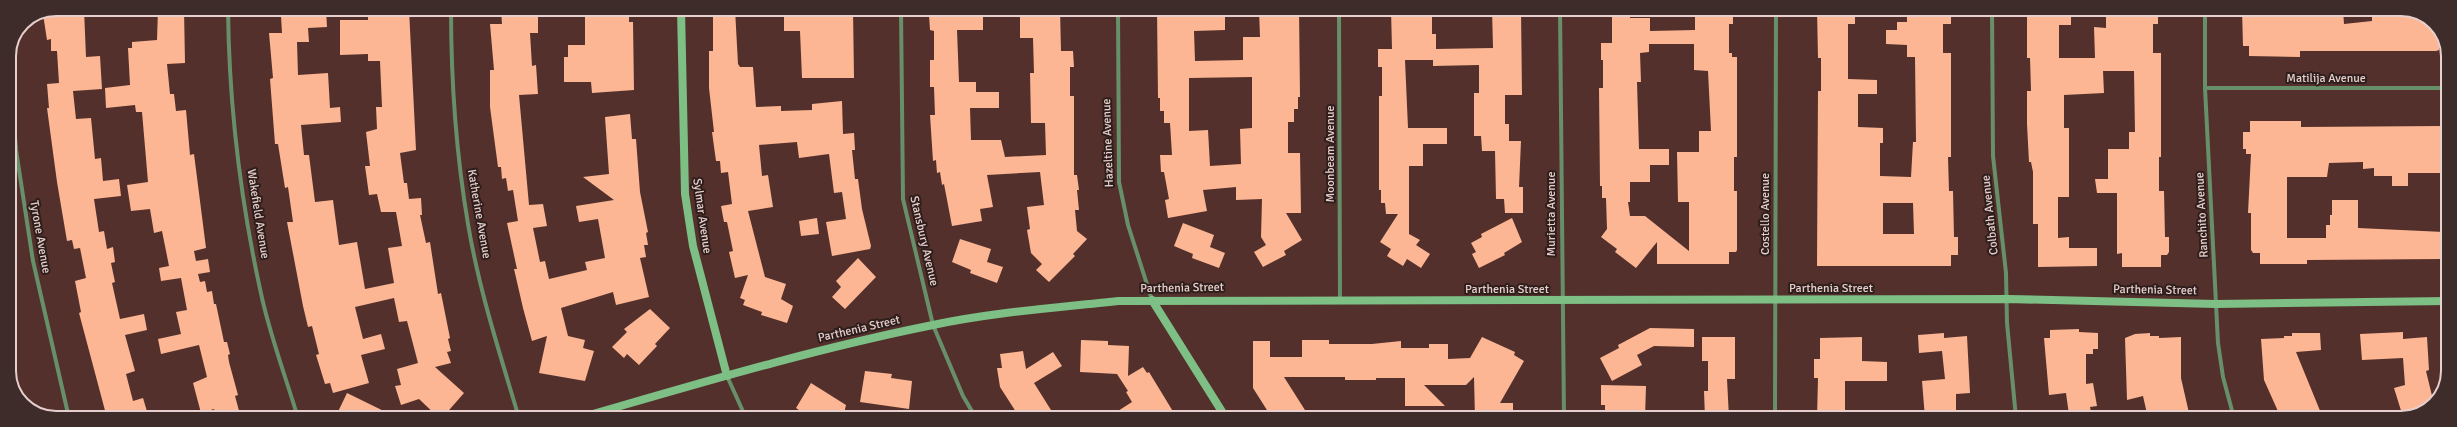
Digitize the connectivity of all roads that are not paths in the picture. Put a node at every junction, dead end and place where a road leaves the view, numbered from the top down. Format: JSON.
{"nodes":[{"id":1,"x":228,"y":16,"type":"edge"},
{"id":2,"x":451,"y":16,"type":"edge"},
{"id":3,"x":680,"y":16,"type":"edge"},
{"id":4,"x":901,"y":16,"type":"edge"},
{"id":5,"x":1118,"y":16,"type":"edge"},
{"id":6,"x":1339,"y":16,"type":"edge"},
{"id":7,"x":1560,"y":16,"type":"edge"},
{"id":8,"x":1776,"y":16,"type":"edge"},
{"id":9,"x":1992,"y":16,"type":"edge"},
{"id":10,"x":2205,"y":16,"type":"edge"},
{"id":11,"x":2205,"y":88,"type":"junction"},
{"id":12,"x":2441,"y":88,"type":"edge"},
{"id":13,"x":16,"y":150,"type":"edge"},
{"id":14,"x":2008,"y":299,"type":"junction"},
{"id":15,"x":1152,"y":300,"type":"junction"},
{"id":16,"x":1340,"y":300,"type":"junction"},
{"id":17,"x":1775,"y":300,"type":"junction"},
{"id":18,"x":1562,"y":301,"type":"junction"},
{"id":19,"x":2441,"y":301,"type":"edge"},
{"id":20,"x":2216,"y":304,"type":"junction"},
{"id":21,"x":933,"y":325,"type":"junction"},
{"id":22,"x":727,"y":376,"type":"junction"},
{"id":23,"x":67,"y":411,"type":"edge"},
{"id":24,"x":296,"y":411,"type":"edge"},
{"id":25,"x":517,"y":411,"type":"edge"},
{"id":26,"x":604,"y":411,"type":"edge"},
{"id":27,"x":743,"y":411,"type":"edge"},
{"id":28,"x":972,"y":411,"type":"edge"},
{"id":29,"x":1222,"y":411,"type":"edge"},
{"id":30,"x":1564,"y":411,"type":"edge"},
{"id":31,"x":1775,"y":411,"type":"edge"},
{"id":32,"x":2015,"y":411,"type":"edge"},
{"id":33,"x":2232,"y":411,"type":"edge"}],
"edges":[{"from":1,"to":24,"type":"street","name":"Wakefield Avenue"},
{"from":2,"to":25,"type":"street","name":"Katherine Avenue"},
{"from":3,"to":22,"type":"street","name":"Sylmar Avenue"},
{"from":4,"to":21,"type":"street","name":"Stansbury Avenue"},
{"from":5,"to":15,"type":"street","name":"Hazeltine Avenue"},
{"from":6,"to":16,"type":"street","name":"Moonbeam Avenue"},
{"from":7,"to":18,"type":"street","name":"Murietta Avenue"},
{"from":8,"to":17,"type":"street","name":"Costello Avenue"},
{"from":9,"to":14,"type":"street","name":"Colbath Avenue"},
{"from":10,"to":11,"type":"street","name":"Ranchito Avenue"},
{"from":11,"to":12,"type":"street","name":"Matilija Avenue"},
{"from":11,"to":20,"type":"street","name":"Ranchito Avenue"},
{"from":13,"to":23,"type":"street","name":"Tyrone Avenue"},
{"from":14,"to":17,"type":"street","name":"Parthenia Street"},
{"from":14,"to":20,"type":"street","name":"Parthenia Street"},
{"from":14,"to":32,"type":"street","name":"Colbath Avenue"},
{"from":15,"to":16,"type":"street","name":"Parthenia Street"},
{"from":15,"to":21,"type":"street","name":"Parthenia Street"},
{"from":15,"to":29,"type":"street","name":"Hazeltine Avenue"},
{"from":16,"to":18,"type":"street","name":"Parthenia Street"},
{"from":17,"to":18,"type":"street","name":"Parthenia Street"},
{"from":17,"to":31,"type":"street","name":"Costello Avenue"},
{"from":18,"to":30,"type":"street","name":"Murietta Avenue"},
{"from":19,"to":20,"type":"street","name":"Parthenia Street"},
{"from":20,"to":33,"type":"street","name":"Ranchito Avenue"},
{"from":21,"to":22,"type":"street","name":"Parthenia Street"},
{"from":21,"to":28,"type":"street","name":"Stansbury Avenue"},
{"from":22,"to":26,"type":"street","name":"Parthenia Street"},
{"from":22,"to":27,"type":"street","name":"Sylmar Avenue"}]}
